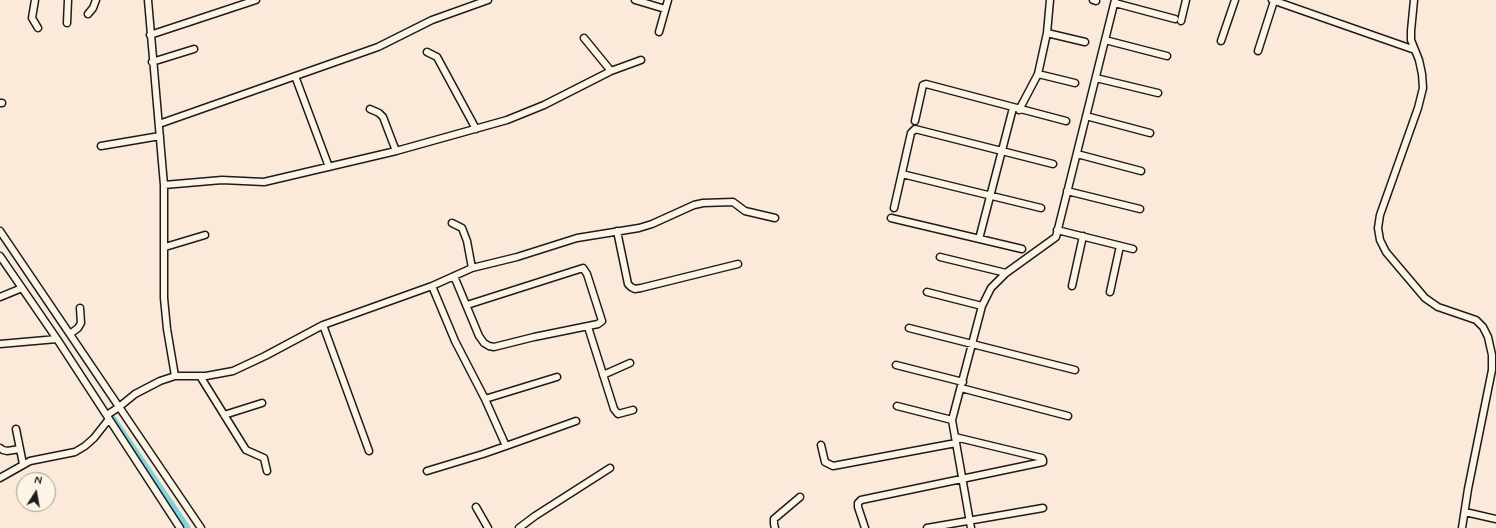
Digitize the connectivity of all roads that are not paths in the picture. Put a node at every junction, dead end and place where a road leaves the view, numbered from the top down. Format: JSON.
{"nodes":[{"id":1,"x":35,"y":0,"type":"edge"},
{"id":2,"x":68,"y":0,"type":"edge"},
{"id":3,"x":96,"y":0,"type":"edge"},
{"id":4,"x":148,"y":0,"type":"edge"},
{"id":5,"x":256,"y":0,"type":"edge"},
{"id":6,"x":488,"y":0,"type":"edge"},
{"id":7,"x":635,"y":0,"type":"edge"},
{"id":8,"x":668,"y":0,"type":"edge"},
{"id":9,"x":1050,"y":0,"type":"edge"},
{"id":10,"x":1186,"y":0,"type":"edge"},
{"id":11,"x":1235,"y":0,"type":"edge"},
{"id":12,"x":1273,"y":0,"type":"edge"},
{"id":13,"x":1414,"y":0,"type":"edge"},
{"id":14,"x":1115,"y":1,"type":"edge"},
{"id":15,"x":665,"y":9,"type":"junction"},
{"id":16,"x":88,"y":14,"type":"dead end"},
{"id":17,"x":67,"y":23,"type":"dead end"},
{"id":18,"x":38,"y":28,"type":"dead end"},
{"id":19,"x":659,"y":32,"type":"dead end"},
{"id":20,"x":1047,"y":33,"type":"junction"},
{"id":21,"x":150,"y":35,"type":"junction"},
{"id":22,"x":584,"y":38,"type":"dead end"},
{"id":23,"x":1105,"y":40,"type":"junction"},
{"id":24,"x":1221,"y":41,"type":"dead end"},
{"id":25,"x":1085,"y":42,"type":"dead end"},
{"id":26,"x":194,"y":49,"type":"dead end"},
{"id":27,"x":1415,"y":50,"type":"junction"},
{"id":28,"x":1258,"y":51,"type":"dead end"},
{"id":29,"x":427,"y":52,"type":"dead end"},
{"id":30,"x":1167,"y":56,"type":"dead end"},
{"id":31,"x":642,"y":60,"type":"dead end"},
{"id":32,"x":152,"y":62,"type":"junction"},
{"id":33,"x":611,"y":72,"type":"junction"},
{"id":34,"x":1038,"y":74,"type":"junction"},
{"id":35,"x":295,"y":76,"type":"junction"},
{"id":36,"x":1096,"y":78,"type":"junction"},
{"id":37,"x":1075,"y":83,"type":"dead end"},
{"id":38,"x":1158,"y":93,"type":"dead end"},
{"id":39,"x":370,"y":109,"type":"dead end"},
{"id":40,"x":1016,"y":109,"type":"junction"},
{"id":41,"x":1086,"y":116,"type":"junction"},
{"id":42,"x":915,"y":121,"type":"dead end"},
{"id":43,"x":1066,"y":121,"type":"dead end"},
{"id":44,"x":158,"y":124,"type":"junction"},
{"id":45,"x":476,"y":129,"type":"junction"},
{"id":46,"x":1150,"y":133,"type":"dead end"},
{"id":47,"x":160,"y":136,"type":"junction"},
{"id":48,"x":101,"y":146,"type":"dead end"},
{"id":49,"x":396,"y":151,"type":"junction"},
{"id":50,"x":1002,"y":152,"type":"junction"},
{"id":51,"x":1077,"y":154,"type":"junction"},
{"id":52,"x":1053,"y":164,"type":"dead end"},
{"id":53,"x":329,"y":167,"type":"junction"},
{"id":54,"x":1141,"y":171,"type":"dead end"},
{"id":55,"x":902,"y":174,"type":"junction"},
{"id":56,"x":164,"y":185,"type":"junction"},
{"id":57,"x":1067,"y":191,"type":"junction"},
{"id":58,"x":990,"y":196,"type":"junction"},
{"id":59,"x":894,"y":208,"type":"dead end"},
{"id":60,"x":1041,"y":208,"type":"dead end"},
{"id":61,"x":1140,"y":209,"type":"dead end"},
{"id":62,"x":774,"y":218,"type":"dead end"},
{"id":63,"x":891,"y":218,"type":"dead end"},
{"id":64,"x":452,"y":223,"type":"dead end"},
{"id":65,"x":1057,"y":230,"type":"junction"},
{"id":66,"x":0,"y":231,"type":"edge"},
{"id":67,"x":617,"y":231,"type":"junction"},
{"id":68,"x":205,"y":235,"type":"dead end"},
{"id":69,"x":1083,"y":236,"type":"junction"},
{"id":70,"x":979,"y":239,"type":"junction"},
{"id":71,"x":1120,"y":246,"type":"junction"},
{"id":72,"x":165,"y":247,"type":"junction"},
{"id":73,"x":1022,"y":249,"type":"dead end"},
{"id":74,"x":1133,"y":249,"type":"dead end"},
{"id":75,"x":0,"y":256,"type":"edge"},
{"id":76,"x":940,"y":257,"type":"dead end"},
{"id":77,"x":738,"y":264,"type":"dead end"},
{"id":78,"x":3,"y":265,"type":"edge"},
{"id":79,"x":472,"y":268,"type":"junction"},
{"id":80,"x":1006,"y":272,"type":"junction"},
{"id":81,"x":454,"y":276,"type":"junction"},
{"id":82,"x":432,"y":286,"type":"junction"},
{"id":83,"x":1072,"y":286,"type":"dead end"},
{"id":84,"x":22,"y":288,"type":"junction"},
{"id":85,"x":927,"y":292,"type":"dead end"},
{"id":86,"x":1110,"y":292,"type":"dead end"},
{"id":87,"x":0,"y":297,"type":"edge"},
{"id":88,"x":466,"y":305,"type":"junction"},
{"id":89,"x":982,"y":306,"type":"junction"},
{"id":90,"x":80,"y":308,"type":"dead end"},
{"id":91,"x":323,"y":325,"type":"junction"},
{"id":92,"x":588,"y":327,"type":"junction"},
{"id":93,"x":909,"y":328,"type":"dead end"},
{"id":94,"x":70,"y":334,"type":"junction"},
{"id":95,"x":57,"y":339,"type":"junction"},
{"id":96,"x":0,"y":344,"type":"edge"},
{"id":97,"x":972,"y":344,"type":"junction"},
{"id":98,"x":630,"y":364,"type":"dead end"},
{"id":99,"x":896,"y":365,"type":"dead end"},
{"id":100,"x":1075,"y":370,"type":"dead end"},
{"id":101,"x":603,"y":375,"type":"junction"},
{"id":102,"x":176,"y":376,"type":"junction"},
{"id":103,"x":200,"y":376,"type":"junction"},
{"id":104,"x":557,"y":377,"type":"dead end"},
{"id":105,"x":962,"y":385,"type":"junction"},
{"id":106,"x":485,"y":399,"type":"junction"},
{"id":107,"x":262,"y":403,"type":"dead end"},
{"id":108,"x":897,"y":406,"type":"dead end"},
{"id":109,"x":118,"y":408,"type":"junction"},
{"id":110,"x":632,"y":410,"type":"dead end"},
{"id":111,"x":224,"y":415,"type":"junction"},
{"id":112,"x":108,"y":416,"type":"junction"},
{"id":113,"x":1068,"y":416,"type":"dead end"},
{"id":114,"x":952,"y":420,"type":"junction"},
{"id":115,"x":576,"y":422,"type":"dead end"},
{"id":116,"x":16,"y":429,"type":"dead end"},
{"id":117,"x":955,"y":440,"type":"junction"},
{"id":118,"x":820,"y":445,"type":"dead end"},
{"id":119,"x":506,"y":446,"type":"junction"},
{"id":120,"x":0,"y":448,"type":"edge"},
{"id":121,"x":20,"y":449,"type":"junction"},
{"id":122,"x":369,"y":451,"type":"dead end"},
{"id":123,"x":23,"y":464,"type":"junction"},
{"id":124,"x":610,"y":468,"type":"dead end"},
{"id":125,"x":267,"y":471,"type":"dead end"},
{"id":126,"x":427,"y":471,"type":"dead end"},
{"id":127,"x":0,"y":478,"type":"edge"},
{"id":128,"x":962,"y":479,"type":"junction"},
{"id":129,"x":800,"y":497,"type":"dead end"},
{"id":130,"x":476,"y":507,"type":"dead end"},
{"id":131,"x":1043,"y":508,"type":"dead end"},
{"id":132,"x":1465,"y":512,"type":"junction"},
{"id":133,"x":1496,"y":519,"type":"edge"},
{"id":134,"x":970,"y":520,"type":"junction"},
{"id":135,"x":180,"y":528,"type":"edge"},
{"id":136,"x":202,"y":528,"type":"edge"},
{"id":137,"x":488,"y":528,"type":"edge"},
{"id":138,"x":519,"y":528,"type":"edge"},
{"id":139,"x":775,"y":528,"type":"edge"},
{"id":140,"x":865,"y":528,"type":"edge"},
{"id":141,"x":926,"y":528,"type":"edge"},
{"id":142,"x":971,"y":528,"type":"edge"},
{"id":143,"x":1462,"y":528,"type":"edge"}],
"edges":[{"from":1,"to":18,"type":"street"},
{"from":2,"to":17,"type":"street"},
{"from":3,"to":16,"type":"street"},
{"from":4,"to":21,"type":"street"},
{"from":5,"to":21,"type":"street"},
{"from":6,"to":35,"type":"street"},
{"from":7,"to":15,"type":"street"},
{"from":8,"to":15,"type":"street"},
{"from":9,"to":20,"type":"street"},
{"from":10,"to":14,"type":"street"},
{"from":11,"to":24,"type":"street"},
{"from":12,"to":27,"type":"street"},
{"from":12,"to":28,"type":"street"},
{"from":13,"to":27,"type":"street"},
{"from":14,"to":23,"type":"street"},
{"from":15,"to":19,"type":"street"},
{"from":20,"to":25,"type":"street"},
{"from":20,"to":34,"type":"street"},
{"from":21,"to":32,"type":"street"},
{"from":22,"to":33,"type":"street"},
{"from":23,"to":30,"type":"street"},
{"from":23,"to":36,"type":"street"},
{"from":26,"to":32,"type":"street"},
{"from":27,"to":132,"type":"street"},
{"from":29,"to":45,"type":"street"},
{"from":31,"to":33,"type":"street"},
{"from":32,"to":44,"type":"street"},
{"from":33,"to":45,"type":"street"},
{"from":34,"to":37,"type":"street"},
{"from":34,"to":40,"type":"street"},
{"from":35,"to":44,"type":"street"},
{"from":35,"to":53,"type":"street"},
{"from":36,"to":38,"type":"street"},
{"from":36,"to":41,"type":"street"},
{"from":39,"to":49,"type":"street"},
{"from":40,"to":42,"type":"street"},
{"from":40,"to":43,"type":"street"},
{"from":40,"to":50,"type":"street"},
{"from":41,"to":46,"type":"street"},
{"from":41,"to":51,"type":"street"},
{"from":44,"to":47,"type":"street"},
{"from":45,"to":49,"type":"street"},
{"from":47,"to":48,"type":"street"},
{"from":47,"to":56,"type":"street"},
{"from":49,"to":53,"type":"street"},
{"from":50,"to":52,"type":"street"},
{"from":50,"to":55,"type":"street"},
{"from":50,"to":58,"type":"street"},
{"from":51,"to":54,"type":"street"},
{"from":51,"to":57,"type":"street"},
{"from":53,"to":56,"type":"street"},
{"from":55,"to":58,"type":"street"},
{"from":55,"to":59,"type":"street"},
{"from":56,"to":72,"type":"street"},
{"from":57,"to":61,"type":"street"},
{"from":57,"to":65,"type":"street"},
{"from":58,"to":60,"type":"street"},
{"from":58,"to":70,"type":"street"},
{"from":62,"to":67,"type":"street"},
{"from":63,"to":70,"type":"street"},
{"from":64,"to":79,"type":"street"},
{"from":65,"to":69,"type":"street"},
{"from":65,"to":80,"type":"street"},
{"from":66,"to":94,"type":"street"},
{"from":67,"to":77,"type":"street"},
{"from":67,"to":79,"type":"street"},
{"from":68,"to":72,"type":"street"},
{"from":69,"to":71,"type":"street"},
{"from":69,"to":83,"type":"street"},
{"from":70,"to":73,"type":"street"},
{"from":71,"to":74,"type":"street"},
{"from":71,"to":86,"type":"street"},
{"from":72,"to":102,"type":"street"},
{"from":75,"to":78,"type":"street"},
{"from":76,"to":80,"type":"street"},
{"from":78,"to":84,"type":"street"},
{"from":79,"to":81,"type":"street"},
{"from":80,"to":89,"type":"street"},
{"from":81,"to":82,"type":"street"},
{"from":81,"to":88,"type":"street"},
{"from":82,"to":91,"type":"street"},
{"from":82,"to":106,"type":"street"},
{"from":84,"to":87,"type":"street"},
{"from":84,"to":95,"type":"street"},
{"from":85,"to":89,"type":"street"},
{"from":88,"to":92,"type":"street"},
{"from":88,"to":92,"type":"street"},
{"from":89,"to":97,"type":"street"},
{"from":90,"to":94,"type":"street"},
{"from":91,"to":103,"type":"street"},
{"from":91,"to":122,"type":"street"},
{"from":92,"to":101,"type":"street"},
{"from":93,"to":97,"type":"street"},
{"from":94,"to":109,"type":"street"},
{"from":95,"to":96,"type":"street"},
{"from":95,"to":112,"type":"street"},
{"from":97,"to":100,"type":"street"},
{"from":97,"to":105,"type":"street"},
{"from":98,"to":101,"type":"street"},
{"from":99,"to":105,"type":"street"},
{"from":101,"to":110,"type":"street"},
{"from":102,"to":103,"type":"street"},
{"from":102,"to":109,"type":"street"},
{"from":103,"to":111,"type":"street"},
{"from":104,"to":106,"type":"street"},
{"from":105,"to":113,"type":"street"},
{"from":105,"to":114,"type":"street"},
{"from":106,"to":119,"type":"street"},
{"from":107,"to":111,"type":"street"},
{"from":108,"to":114,"type":"street"},
{"from":109,"to":112,"type":"street"},
{"from":109,"to":136,"type":"street"},
{"from":111,"to":125,"type":"street"},
{"from":112,"to":123,"type":"street"},
{"from":112,"to":135,"type":"street"},
{"from":114,"to":117,"type":"street"},
{"from":115,"to":119,"type":"street"},
{"from":116,"to":121,"type":"street"},
{"from":117,"to":118,"type":"street"},
{"from":117,"to":128,"type":"street"},
{"from":117,"to":128,"type":"street"},
{"from":119,"to":126,"type":"street"},
{"from":120,"to":121,"type":"street"},
{"from":121,"to":123,"type":"street"},
{"from":123,"to":127,"type":"street"},
{"from":124,"to":138,"type":"street"},
{"from":128,"to":134,"type":"street"},
{"from":128,"to":140,"type":"street"},
{"from":129,"to":139,"type":"street"},
{"from":130,"to":137,"type":"street"},
{"from":131,"to":134,"type":"street"},
{"from":132,"to":133,"type":"street"},
{"from":132,"to":143,"type":"street"},
{"from":134,"to":141,"type":"street"},
{"from":134,"to":142,"type":"street"}]}
